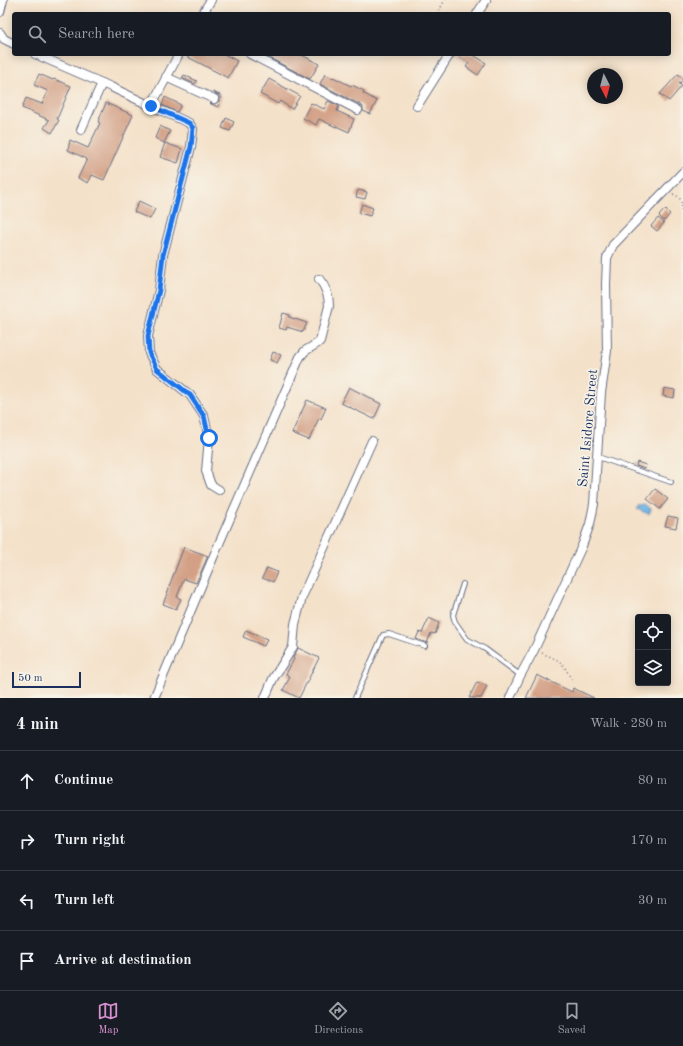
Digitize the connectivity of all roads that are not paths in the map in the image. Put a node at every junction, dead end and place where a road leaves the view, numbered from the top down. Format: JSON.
{"nodes":[{"id":1,"x":3,"y":0,"type":"edge"},
{"id":2,"x":211,"y":0,"type":"edge"},
{"id":3,"x":486,"y":0,"type":"edge"},
{"id":4,"x":0,"y":12,"type":"edge"},
{"id":5,"x":203,"y":12,"type":"edge"},
{"id":6,"x":478,"y":12,"type":"edge"},
{"id":7,"x":0,"y":33,"type":"edge"},
{"id":8,"x":12,"y":43,"type":"edge"},
{"id":9,"x":40,"y":56,"type":"edge"},
{"id":10,"x":178,"y":56,"type":"edge"},
{"id":11,"x":254,"y":56,"type":"edge"},
{"id":12,"x":449,"y":56,"type":"edge"},
{"id":13,"x":166,"y":77,"type":"junction"},
{"id":14,"x":102,"y":83,"type":"junction"},
{"id":15,"x":214,"y":99,"type":"dead end"},
{"id":16,"x":151,"y":106,"type":"junction"},
{"id":17,"x":417,"y":106,"type":"dead end"},
{"id":18,"x":358,"y":110,"type":"dead end"},
{"id":19,"x":81,"y":130,"type":"dead end"},
{"id":20,"x":683,"y":172,"type":"edge"},
{"id":21,"x":320,"y":279,"type":"dead end"},
{"id":22,"x":372,"y":441,"type":"dead end"},
{"id":23,"x":598,"y":457,"type":"junction"},
{"id":24,"x":671,"y":482,"type":"dead end"},
{"id":25,"x":219,"y":490,"type":"dead end"},
{"id":26,"x":463,"y":584,"type":"dead end"},
{"id":27,"x":425,"y":646,"type":"dead end"},
{"id":28,"x":520,"y":676,"type":"junction"},
{"id":29,"x":154,"y":698,"type":"edge"},
{"id":30,"x":265,"y":698,"type":"edge"},
{"id":31,"x":355,"y":698,"type":"edge"},
{"id":32,"x":510,"y":698,"type":"edge"}],
"edges":[{"from":1,"to":4,"type":"street"},
{"from":2,"to":5,"type":"street"},
{"from":3,"to":6,"type":"street"},
{"from":7,"to":8,"type":"street"},
{"from":9,"to":14,"type":"street"},
{"from":10,"to":13,"type":"street"},
{"from":11,"to":18,"type":"street"},
{"from":12,"to":17,"type":"street"},
{"from":13,"to":15,"type":"street"},
{"from":13,"to":16,"type":"street"},
{"from":14,"to":16,"type":"street"},
{"from":14,"to":19,"type":"street"},
{"from":16,"to":25,"type":"street"},
{"from":20,"to":23,"type":"street","name":"Saint Isidore Street"},
{"from":21,"to":29,"type":"street"},
{"from":22,"to":30,"type":"street"},
{"from":23,"to":24,"type":"lane"},
{"from":23,"to":28,"type":"street","name":"Saint Isidore Street"},
{"from":26,"to":28,"type":"lane"},
{"from":27,"to":31,"type":"lane"},
{"from":28,"to":32,"type":"street","name":"Saint Isidore Street"}]}
